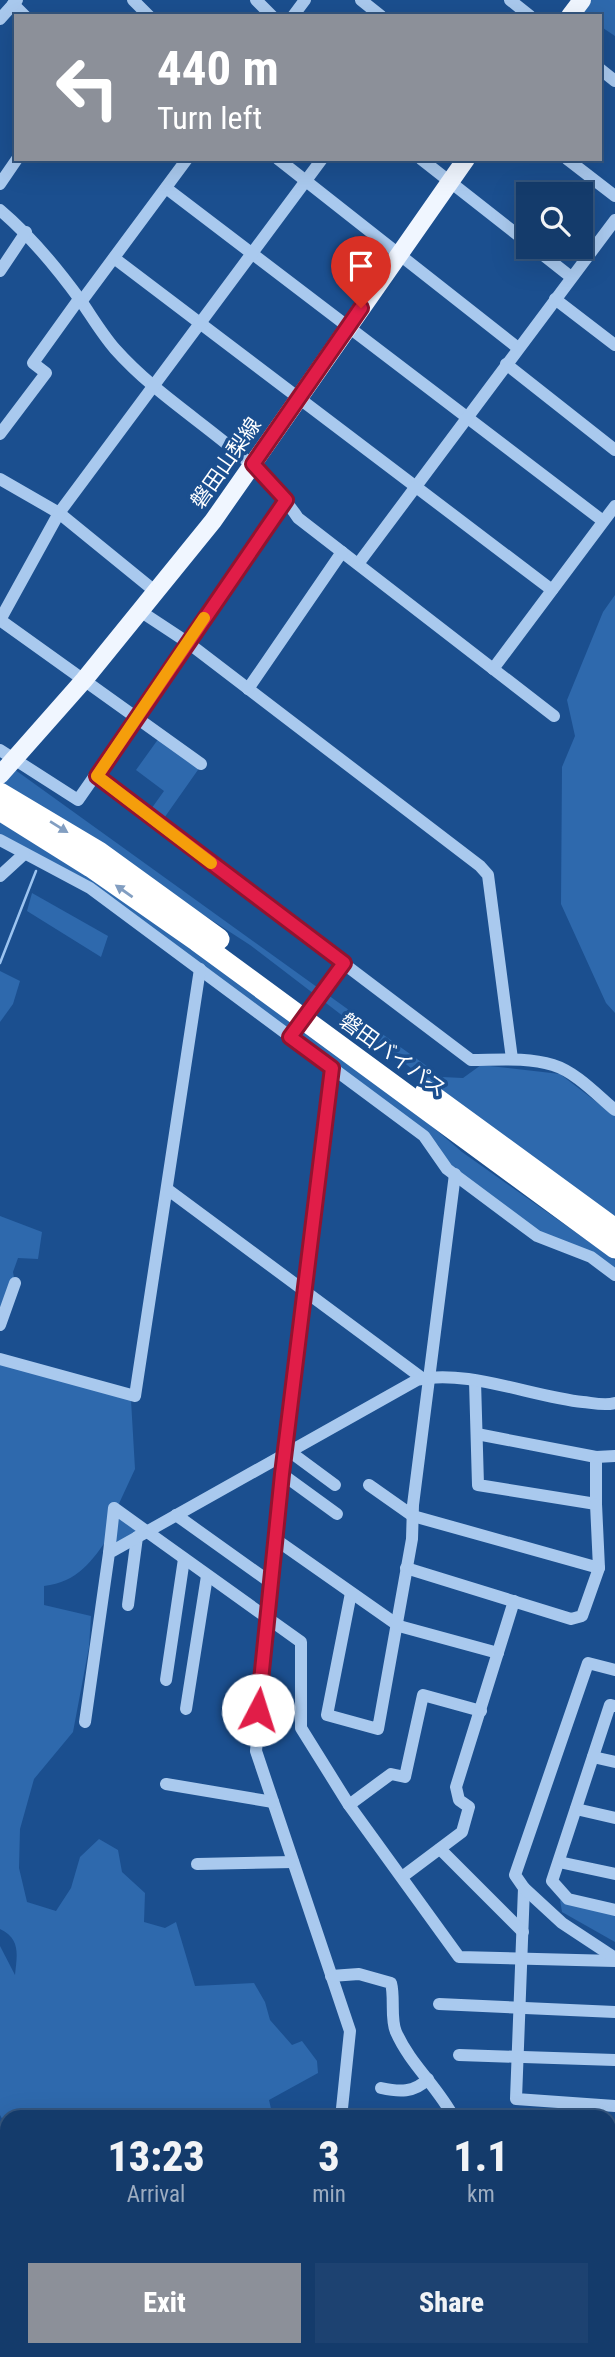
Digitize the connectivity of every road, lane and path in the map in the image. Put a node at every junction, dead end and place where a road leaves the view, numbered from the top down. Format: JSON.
{"nodes":[{"id":1,"x":256,"y":0,"type":"edge"},
{"id":2,"x":361,"y":0,"type":"edge"},
{"id":3,"x":510,"y":0,"type":"edge"},
{"id":4,"x":15,"y":2,"type":"edge"},
{"id":5,"x":270,"y":14,"type":"edge"},
{"id":6,"x":378,"y":14,"type":"edge"},
{"id":7,"x":528,"y":14,"type":"edge"},
{"id":8,"x":0,"y":19,"type":"edge"},
{"id":9,"x":16,"y":161,"type":"edge"},
{"id":10,"x":281,"y":161,"type":"edge"},
{"id":11,"x":321,"y":161,"type":"edge"},
{"id":12,"x":424,"y":161,"type":"edge"},
{"id":13,"x":464,"y":161,"type":"edge"},
{"id":14,"x":571,"y":161,"type":"edge"},
{"id":15,"x":181,"y":162,"type":"edge"},
{"id":16,"x":306,"y":181,"type":"junction"},
{"id":17,"x":449,"y":181,"type":"junction"},
{"id":18,"x":0,"y":184,"type":"edge"},
{"id":19,"x":166,"y":188,"type":"junction"},
{"id":20,"x":615,"y":196,"type":"edge"},
{"id":21,"x":0,"y":210,"type":"edge"},
{"id":22,"x":615,"y":220,"type":"edge"},
{"id":23,"x":26,"y":232,"type":"junction"},
{"id":24,"x":516,"y":234,"type":"edge"},
{"id":25,"x":251,"y":254,"type":"junction"},
{"id":26,"x":397,"y":254,"type":"junction"},
{"id":27,"x":114,"y":258,"type":"junction"},
{"id":28,"x":548,"y":259,"type":"edge"},
{"id":29,"x":0,"y":271,"type":"edge"},
{"id":30,"x":571,"y":277,"type":"junction"},
{"id":31,"x":555,"y":299,"type":"junction"},
{"id":32,"x":80,"y":300,"type":"junction"},
{"id":33,"x":199,"y":323,"type":"junction"},
{"id":34,"x":349,"y":326,"type":"junction"},
{"id":35,"x":615,"y":345,"type":"edge"},
{"id":36,"x":518,"y":348,"type":"junction"},
{"id":37,"x":506,"y":364,"type":"junction"},
{"id":38,"x":153,"y":384,"type":"junction"},
{"id":39,"x":298,"y":399,"type":"junction"},
{"id":40,"x":467,"y":418,"type":"junction"},
{"id":41,"x":0,"y":434,"type":"edge"},
{"id":42,"x":615,"y":450,"type":"edge"},
{"id":43,"x":253,"y":464,"type":"junction"},
{"id":44,"x":0,"y":479,"type":"edge"},
{"id":45,"x":416,"y":486,"type":"junction"},
{"id":46,"x":286,"y":500,"type":"junction"},
{"id":47,"x":615,"y":506,"type":"edge"},
{"id":48,"x":59,"y":513,"type":"junction"},
{"id":49,"x":603,"y":521,"type":"junction"},
{"id":50,"x":342,"y":552,"type":"junction"},
{"id":51,"x":358,"y":564,"type":"junction"},
{"id":52,"x":552,"y":590,"type":"junction"},
{"id":53,"x":156,"y":592,"type":"junction"},
{"id":54,"x":140,"y":611,"type":"junction"},
{"id":55,"x":0,"y":620,"type":"edge"},
{"id":56,"x":187,"y":642,"type":"junction"},
{"id":57,"x":493,"y":669,"type":"junction"},
{"id":58,"x":84,"y":680,"type":"junction"},
{"id":59,"x":248,"y":689,"type":"junction"},
{"id":60,"x":554,"y":716,"type":"dead end"},
{"id":61,"x":136,"y":717,"type":"junction"},
{"id":62,"x":6,"y":762,"type":"edge"},
{"id":63,"x":201,"y":764,"type":"dead end"},
{"id":64,"x":97,"y":776,"type":"junction"},
{"id":65,"x":0,"y":793,"type":"edge"},
{"id":66,"x":0,"y":810,"type":"edge"},
{"id":67,"x":0,"y":840,"type":"edge"},
{"id":68,"x":24,"y":854,"type":"junction"},
{"id":69,"x":0,"y":876,"type":"edge"},
{"id":70,"x":344,"y":963,"type":"junction"},
{"id":71,"x":200,"y":970,"type":"junction"},
{"id":72,"x":290,"y":1037,"type":"junction"},
{"id":73,"x":512,"y":1059,"type":"junction"},
{"id":74,"x":332,"y":1068,"type":"junction"},
{"id":75,"x":615,"y":1110,"type":"edge"},
{"id":76,"x":455,"y":1174,"type":"junction"},
{"id":77,"x":166,"y":1189,"type":"junction"},
{"id":78,"x":615,"y":1229,"type":"edge"},
{"id":79,"x":615,"y":1248,"type":"edge"},
{"id":80,"x":615,"y":1275,"type":"edge"},
{"id":81,"x":15,"y":1283,"type":"dead end"},
{"id":82,"x":305,"y":1291,"type":"junction"},
{"id":83,"x":0,"y":1325,"type":"edge"},
{"id":84,"x":0,"y":1359,"type":"edge"},
{"id":85,"x":425,"y":1378,"type":"junction"},
{"id":86,"x":475,"y":1381,"type":"junction"},
{"id":87,"x":615,"y":1403,"type":"edge"},
{"id":88,"x":477,"y":1434,"type":"junction"},
{"id":89,"x":287,"y":1452,"type":"junction"},
{"id":90,"x":615,"y":1456,"type":"edge"},
{"id":91,"x":596,"y":1457,"type":"junction"},
{"id":92,"x":282,"y":1474,"type":"junction"},
{"id":93,"x":335,"y":1485,"type":"dead end"},
{"id":94,"x":369,"y":1485,"type":"dead end"},
{"id":95,"x":596,"y":1504,"type":"junction"},
{"id":96,"x":337,"y":1514,"type":"dead end"},
{"id":97,"x":176,"y":1515,"type":"junction"},
{"id":98,"x":413,"y":1516,"type":"junction"},
{"id":99,"x":141,"y":1534,"type":"junction"},
{"id":100,"x":275,"y":1539,"type":"junction"},
{"id":101,"x":109,"y":1553,"type":"junction"},
{"id":102,"x":184,"y":1559,"type":"junction"},
{"id":103,"x":406,"y":1568,"type":"junction"},
{"id":104,"x":599,"y":1568,"type":"junction"},
{"id":105,"x":207,"y":1576,"type":"junction"},
{"id":106,"x":270,"y":1582,"type":"junction"},
{"id":107,"x":352,"y":1593,"type":"junction"},
{"id":108,"x":514,"y":1601,"type":"junction"},
{"id":109,"x":128,"y":1605,"type":"dead end"},
{"id":110,"x":266,"y":1618,"type":"junction"},
{"id":111,"x":399,"y":1626,"type":"junction"},
{"id":112,"x":498,"y":1653,"type":"junction"},
{"id":113,"x":615,"y":1670,"type":"edge"},
{"id":114,"x":166,"y":1679,"type":"dead end"},
{"id":115,"x":615,"y":1706,"type":"edge"},
{"id":116,"x":186,"y":1709,"type":"dead end"},
{"id":117,"x":481,"y":1711,"type":"junction"},
{"id":118,"x":85,"y":1722,"type":"dead end"},
{"id":119,"x":593,"y":1757,"type":"junction"},
{"id":120,"x":615,"y":1762,"type":"edge"},
{"id":121,"x":166,"y":1784,"type":"dead end"},
{"id":122,"x":274,"y":1802,"type":"junction"},
{"id":123,"x":349,"y":1805,"type":"junction"},
{"id":124,"x":576,"y":1809,"type":"junction"},
{"id":125,"x":615,"y":1818,"type":"edge"},
{"id":126,"x":440,"y":1849,"type":"junction"},
{"id":127,"x":293,"y":1861,"type":"junction"},
{"id":128,"x":558,"y":1862,"type":"junction"},
{"id":129,"x":197,"y":1864,"type":"dead end"},
{"id":130,"x":615,"y":1874,"type":"edge"},
{"id":131,"x":402,"y":1877,"type":"junction"},
{"id":132,"x":524,"y":1888,"type":"junction"},
{"id":133,"x":615,"y":1910,"type":"edge"},
{"id":134,"x":523,"y":1932,"type":"junction"},
{"id":135,"x":522,"y":1957,"type":"junction"},
{"id":136,"x":615,"y":1959,"type":"edge"},
{"id":137,"x":331,"y":1976,"type":"junction"},
{"id":138,"x":439,"y":2004,"type":"dead end"},
{"id":139,"x":520,"y":2009,"type":"junction"},
{"id":140,"x":615,"y":2012,"type":"edge"},
{"id":141,"x":459,"y":2055,"type":"dead end"},
{"id":142,"x":518,"y":2056,"type":"junction"},
{"id":143,"x":615,"y":2060,"type":"edge"},
{"id":144,"x":428,"y":2079,"type":"junction"},
{"id":145,"x":380,"y":2088,"type":"dead end"},
{"id":146,"x":615,"y":2106,"type":"edge"},
{"id":147,"x":342,"y":2110,"type":"edge"},
{"id":148,"x":450,"y":2110,"type":"edge"}],
"edges":[{"from":1,"to":5,"type":"street"},
{"from":2,"to":6,"type":"street"},
{"from":3,"to":7,"type":"street"},
{"from":4,"to":8,"type":"street"},
{"from":9,"to":18,"type":"street"},
{"from":10,"to":16,"type":"street"},
{"from":11,"to":16,"type":"street"},
{"from":12,"to":17,"type":"street"},
{"from":13,"to":17,"type":"main road","name":"磐田山梨線"},
{"from":14,"to":20,"type":"street"},
{"from":15,"to":19,"type":"street"},
{"from":16,"to":25,"type":"street"},
{"from":16,"to":26,"type":"street"},
{"from":17,"to":24,"type":"street"},
{"from":17,"to":26,"type":"main road","name":"磐田山梨線"},
{"from":19,"to":25,"type":"street"},
{"from":19,"to":27,"type":"street"},
{"from":21,"to":23,"type":"street"},
{"from":22,"to":30,"type":"street"},
{"from":23,"to":29,"type":"street"},
{"from":23,"to":32,"type":"street"},
{"from":25,"to":33,"type":"street"},
{"from":25,"to":34,"type":"street"},
{"from":26,"to":34,"type":"main road","name":"磐田山梨線"},
{"from":26,"to":36,"type":"street"},
{"from":27,"to":32,"type":"street"},
{"from":27,"to":33,"type":"street"},
{"from":28,"to":30,"type":"street"},
{"from":30,"to":31,"type":"street"},
{"from":31,"to":35,"type":"street"},
{"from":31,"to":36,"type":"street"},
{"from":32,"to":38,"type":"street"},
{"from":32,"to":41,"type":"street"},
{"from":33,"to":38,"type":"street"},
{"from":33,"to":39,"type":"street"},
{"from":34,"to":39,"type":"main road","name":"磐田山梨線"},
{"from":34,"to":40,"type":"street"},
{"from":36,"to":37,"type":"street"},
{"from":37,"to":40,"type":"street"},
{"from":37,"to":42,"type":"street"},
{"from":38,"to":43,"type":"street"},
{"from":38,"to":48,"type":"street"},
{"from":39,"to":43,"type":"main road","name":"磐田山梨線"},
{"from":39,"to":45,"type":"street"},
{"from":40,"to":45,"type":"street"},
{"from":40,"to":49,"type":"street"},
{"from":43,"to":46,"type":"street"},
{"from":43,"to":53,"type":"main road","name":"磐田山梨線"},
{"from":44,"to":48,"type":"street"},
{"from":45,"to":51,"type":"street"},
{"from":45,"to":52,"type":"street"},
{"from":46,"to":50,"type":"street"},
{"from":46,"to":56,"type":"street"},
{"from":47,"to":49,"type":"street"},
{"from":48,"to":53,"type":"street"},
{"from":48,"to":55,"type":"street"},
{"from":49,"to":52,"type":"street"},
{"from":50,"to":51,"type":"street"},
{"from":50,"to":59,"type":"street"},
{"from":51,"to":57,"type":"street"},
{"from":52,"to":57,"type":"street"},
{"from":53,"to":54,"type":"main road","name":"磐田山梨線"},
{"from":54,"to":56,"type":"street"},
{"from":54,"to":58,"type":"main road","name":"磐田山梨線"},
{"from":55,"to":58,"type":"street"},
{"from":56,"to":59,"type":"street"},
{"from":56,"to":61,"type":"street"},
{"from":57,"to":60,"type":"street"},
{"from":58,"to":61,"type":"street"},
{"from":58,"to":62,"type":"main road","name":"磐田山梨線"},
{"from":59,"to":73,"type":"street"},
{"from":61,"to":63,"type":"street"},
{"from":61,"to":64,"type":"street"},
{"from":62,"to":64,"type":"street"},
{"from":64,"to":70,"type":"street"},
{"from":65,"to":78,"type":"highway","name":"磐田バイパス","one_way":true},
{"from":79,"to":66,"type":"highway","name":"磐田バイパス","one_way":true},
{"from":67,"to":68,"type":"street"},
{"from":68,"to":69,"type":"street"},
{"from":68,"to":71,"type":"street"},
{"from":70,"to":72,"type":"street","bridge":true},
{"from":70,"to":73,"type":"street"},
{"from":71,"to":72,"type":"street"},
{"from":71,"to":77,"type":"street"},
{"from":72,"to":74,"type":"street"},
{"from":73,"to":75,"type":"street"},
{"from":74,"to":76,"type":"street"},
{"from":74,"to":82,"type":"street"},
{"from":76,"to":80,"type":"street"},
{"from":76,"to":85,"type":"street"},
{"from":77,"to":82,"type":"street"},
{"from":77,"to":84,"type":"street"},
{"from":81,"to":83,"type":"street"},
{"from":82,"to":85,"type":"street"},
{"from":82,"to":89,"type":"street"},
{"from":85,"to":86,"type":"street"},
{"from":85,"to":89,"type":"street"},
{"from":85,"to":98,"type":"street"},
{"from":86,"to":87,"type":"street"},
{"from":86,"to":88,"type":"street"},
{"from":88,"to":91,"type":"street"},
{"from":88,"to":95,"type":"street"},
{"from":89,"to":92,"type":"street"},
{"from":89,"to":93,"type":"street"},
{"from":89,"to":97,"type":"street"},
{"from":90,"to":91,"type":"street"},
{"from":91,"to":95,"type":"street"},
{"from":92,"to":96,"type":"street"},
{"from":92,"to":100,"type":"street"},
{"from":94,"to":98,"type":"street"},
{"from":95,"to":104,"type":"street"},
{"from":97,"to":99,"type":"street"},
{"from":97,"to":106,"type":"street"},
{"from":98,"to":103,"type":"street"},
{"from":98,"to":104,"type":"street"},
{"from":99,"to":101,"type":"street"},
{"from":99,"to":101,"type":"street"},
{"from":99,"to":102,"type":"street"},
{"from":99,"to":109,"type":"street"},
{"from":100,"to":106,"type":"street"},
{"from":100,"to":107,"type":"street"},
{"from":101,"to":118,"type":"street"},
{"from":102,"to":105,"type":"street"},
{"from":102,"to":114,"type":"street"},
{"from":103,"to":108,"type":"street"},
{"from":103,"to":111,"type":"street"},
{"from":104,"to":108,"type":"street"},
{"from":105,"to":110,"type":"street"},
{"from":105,"to":116,"type":"street"},
{"from":106,"to":110,"type":"street"},
{"from":107,"to":111,"type":"street"},
{"from":107,"to":111,"type":"street"},
{"from":108,"to":112,"type":"street"},
{"from":110,"to":122,"type":"street"},
{"from":110,"to":123,"type":"street"},
{"from":111,"to":112,"type":"street"},
{"from":112,"to":117,"type":"street"},
{"from":113,"to":132,"type":"street"},
{"from":115,"to":119,"type":"street"},
{"from":117,"to":123,"type":"street"},
{"from":117,"to":126,"type":"street"},
{"from":119,"to":120,"type":"street"},
{"from":119,"to":124,"type":"street"},
{"from":121,"to":122,"type":"street"},
{"from":122,"to":127,"type":"street"},
{"from":123,"to":131,"type":"street"},
{"from":124,"to":125,"type":"street"},
{"from":124,"to":128,"type":"street"},
{"from":126,"to":131,"type":"street"},
{"from":126,"to":134,"type":"street"},
{"from":127,"to":129,"type":"street"},
{"from":127,"to":137,"type":"street"},
{"from":128,"to":130,"type":"street"},
{"from":128,"to":133,"type":"street"},
{"from":131,"to":135,"type":"street"},
{"from":132,"to":134,"type":"street"},
{"from":132,"to":136,"type":"street"},
{"from":134,"to":135,"type":"street"},
{"from":135,"to":136,"type":"street"},
{"from":135,"to":139,"type":"street"},
{"from":137,"to":144,"type":"street"},
{"from":137,"to":147,"type":"street"},
{"from":138,"to":139,"type":"street"},
{"from":139,"to":140,"type":"street"},
{"from":139,"to":142,"type":"street"},
{"from":141,"to":142,"type":"street"},
{"from":142,"to":143,"type":"street"},
{"from":142,"to":146,"type":"street"},
{"from":144,"to":145,"type":"street"},
{"from":144,"to":148,"type":"street"}]}
